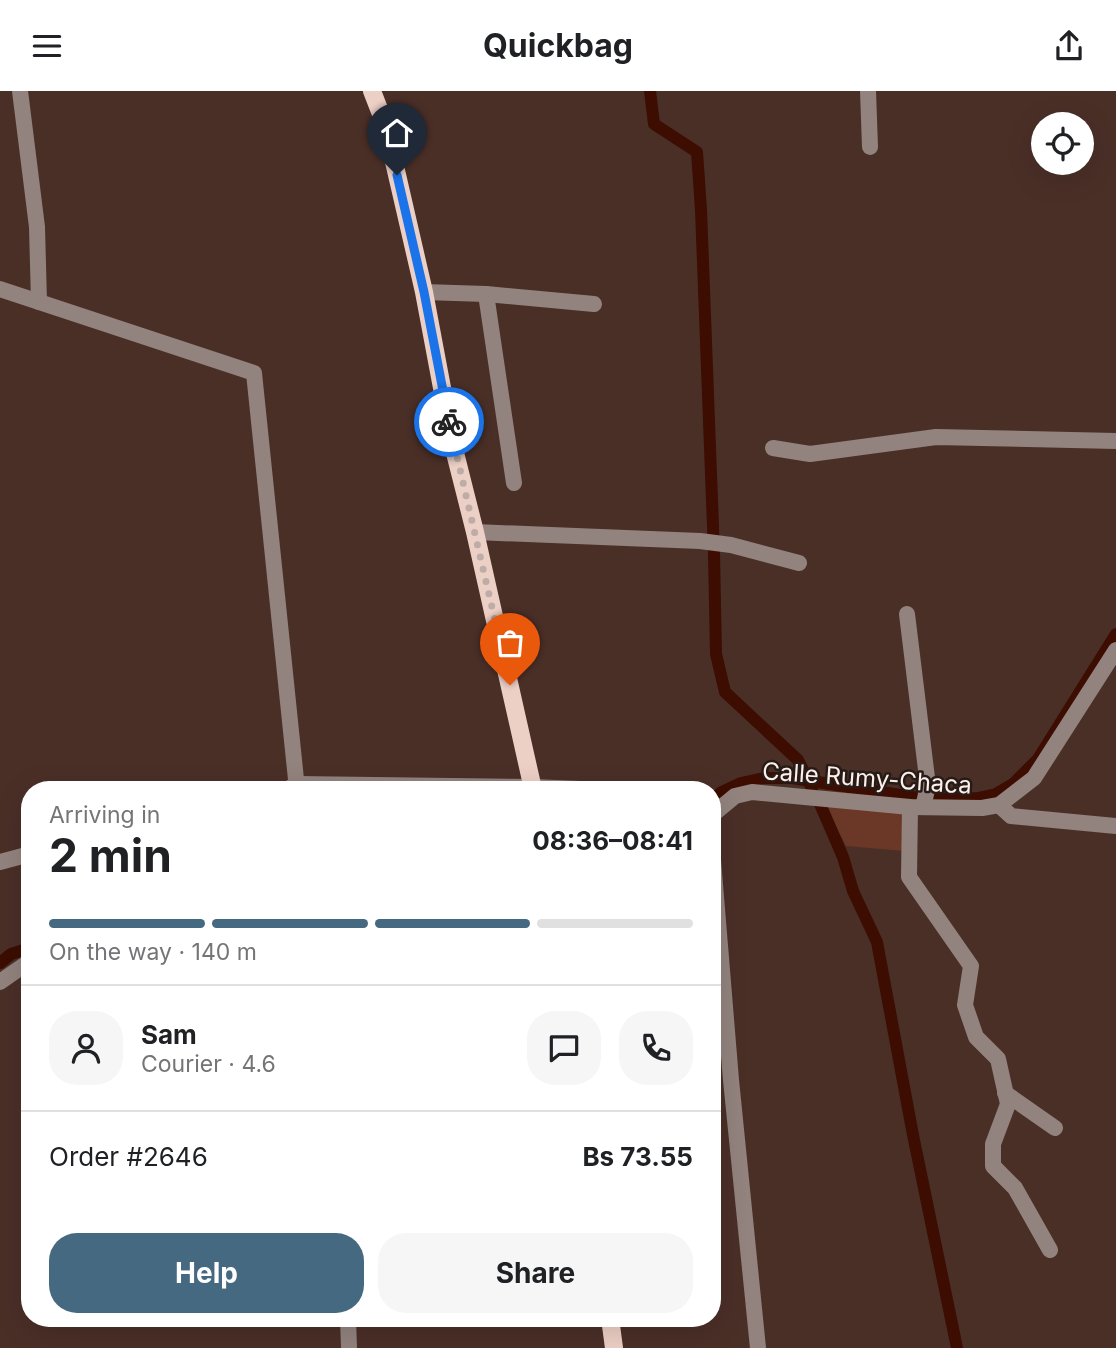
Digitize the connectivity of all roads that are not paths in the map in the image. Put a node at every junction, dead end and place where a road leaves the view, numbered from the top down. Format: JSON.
{"nodes":[{"id":1,"x":20,"y":91,"type":"edge"},
{"id":2,"x":372,"y":91,"type":"edge"},
{"id":3,"x":868,"y":91,"type":"edge"},
{"id":4,"x":870,"y":147,"type":"dead end"},
{"id":5,"x":0,"y":289,"type":"edge"},
{"id":6,"x":424,"y":292,"type":"junction"},
{"id":7,"x":486,"y":294,"type":"junction"},
{"id":8,"x":39,"y":302,"type":"junction"},
{"id":9,"x":593,"y":304,"type":"dead end"},
{"id":10,"x":1116,"y":442,"type":"edge"},
{"id":11,"x":773,"y":448,"type":"dead end"},
{"id":12,"x":514,"y":483,"type":"dead end"},
{"id":13,"x":475,"y":533,"type":"junction"},
{"id":14,"x":799,"y":563,"type":"dead end"},
{"id":15,"x":906,"y":614,"type":"dead end"},
{"id":16,"x":1116,"y":650,"type":"edge"},
{"id":17,"x":293,"y":781,"type":"edge"},
{"id":18,"x":531,"y":781,"type":"edge"},
{"id":19,"x":721,"y":804,"type":"edge"},
{"id":20,"x":999,"y":805,"type":"junction"},
{"id":21,"x":917,"y":807,"type":"junction"},
{"id":22,"x":1116,"y":826,"type":"edge"},
{"id":23,"x":21,"y":856,"type":"edge"},
{"id":24,"x":0,"y":862,"type":"edge"},
{"id":25,"x":721,"y":958,"type":"edge"},
{"id":26,"x":21,"y":967,"type":"edge"},
{"id":27,"x":0,"y":982,"type":"edge"},
{"id":28,"x":1005,"y":1093,"type":"junction"},
{"id":29,"x":1055,"y":1128,"type":"dead end"},
{"id":30,"x":1049,"y":1251,"type":"dead end"},
{"id":31,"x":348,"y":1327,"type":"edge"},
{"id":32,"x":611,"y":1327,"type":"edge"},
{"id":33,"x":349,"y":1348,"type":"edge"},
{"id":34,"x":614,"y":1348,"type":"edge"},
{"id":35,"x":758,"y":1348,"type":"edge"}],
"edges":[{"from":1,"to":8,"type":"street"},
{"from":2,"to":6,"type":"main road"},
{"from":3,"to":4,"type":"street"},
{"from":5,"to":8,"type":"street"},
{"from":6,"to":7,"type":"street"},
{"from":6,"to":13,"type":"main road"},
{"from":7,"to":9,"type":"street"},
{"from":7,"to":12,"type":"street"},
{"from":8,"to":17,"type":"street"},
{"from":10,"to":11,"type":"street"},
{"from":13,"to":14,"type":"street"},
{"from":13,"to":18,"type":"main road"},
{"from":15,"to":21,"type":"street"},
{"from":16,"to":20,"type":"street","name":"Calle Rumy-Chaca"},
{"from":19,"to":21,"type":"street","name":"Calle Rumy-Chaca"},
{"from":20,"to":21,"type":"street","name":"Calle Rumy-Chaca"},
{"from":20,"to":22,"type":"street"},
{"from":21,"to":28,"type":"street"},
{"from":23,"to":24,"type":"street"},
{"from":25,"to":35,"type":"street"},
{"from":26,"to":27,"type":"street"},
{"from":28,"to":29,"type":"street"},
{"from":28,"to":30,"type":"street"},
{"from":31,"to":33,"type":"street"},
{"from":32,"to":34,"type":"main road"}]}
